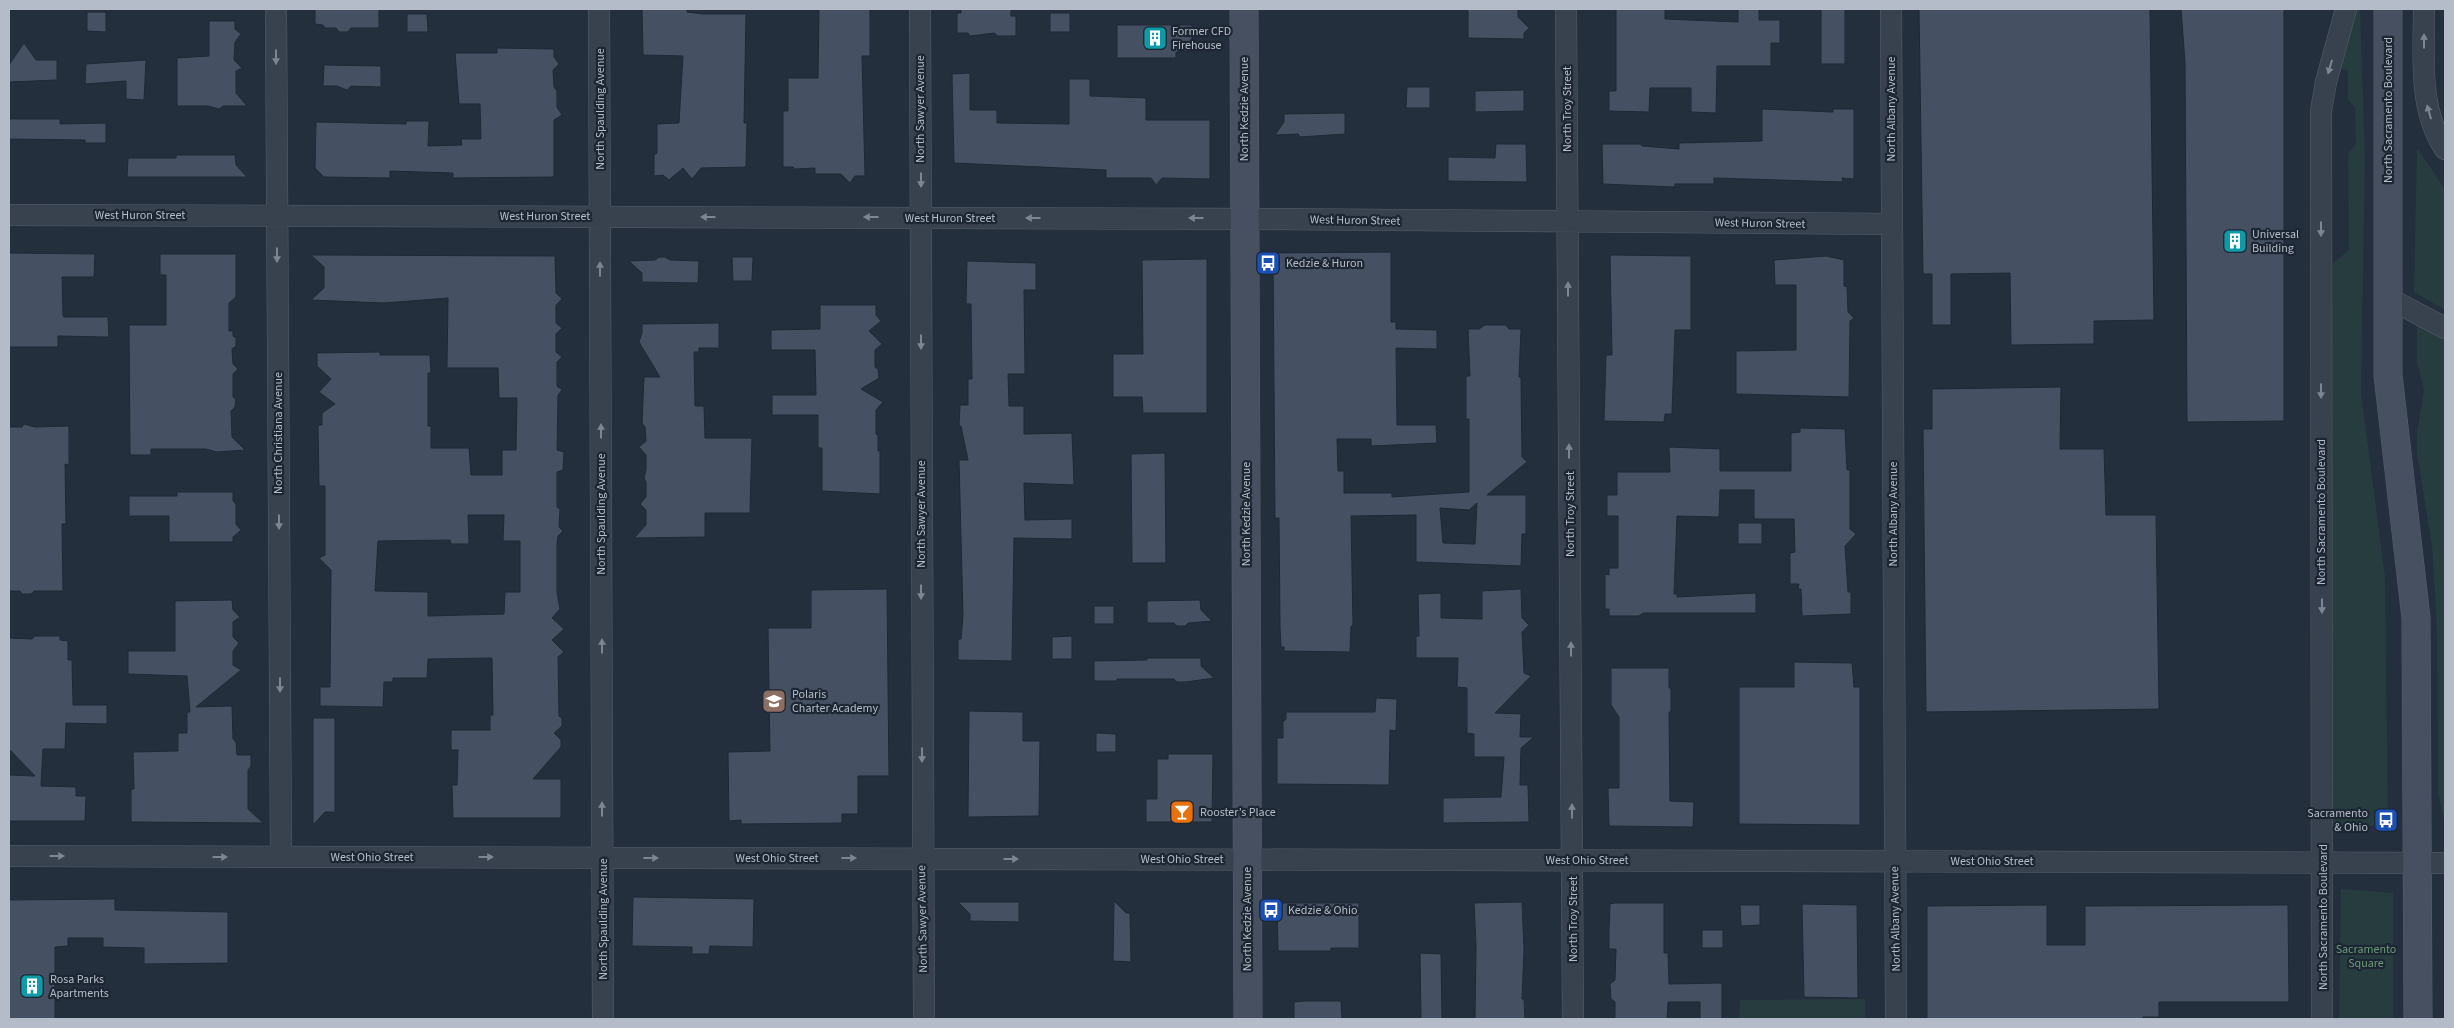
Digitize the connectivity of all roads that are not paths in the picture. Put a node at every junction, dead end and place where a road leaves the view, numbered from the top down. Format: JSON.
{"nodes":[{"id":1,"x":276,"y":9,"type":"edge"},
{"id":2,"x":599,"y":9,"type":"edge"},
{"id":3,"x":920,"y":9,"type":"edge"},
{"id":4,"x":1244,"y":9,"type":"edge"},
{"id":5,"x":1566,"y":9,"type":"edge"},
{"id":6,"x":1891,"y":9,"type":"edge"},
{"id":7,"x":2346,"y":9,"type":"edge"},
{"id":8,"x":2388,"y":9,"type":"edge"},
{"id":9,"x":2424,"y":9,"type":"edge"},
{"id":10,"x":2445,"y":148,"type":"edge"},
{"id":11,"x":9,"y":215,"type":"edge"},
{"id":12,"x":277,"y":216,"type":"junction"},
{"id":13,"x":600,"y":217,"type":"junction"},
{"id":14,"x":921,"y":218,"type":"junction"},
{"id":15,"x":1245,"y":219,"type":"junction"},
{"id":16,"x":1568,"y":222,"type":"junction"},
{"id":17,"x":1891,"y":224,"type":"junction"},
{"id":18,"x":2388,"y":298,"type":"junction"},
{"id":19,"x":2445,"y":328,"type":"edge"},
{"id":20,"x":9,"y":856,"type":"edge"},
{"id":21,"x":281,"y":856,"type":"junction"},
{"id":22,"x":603,"y":858,"type":"junction"},
{"id":23,"x":922,"y":858,"type":"junction"},
{"id":24,"x":1247,"y":859,"type":"junction"},
{"id":25,"x":1572,"y":860,"type":"junction"},
{"id":26,"x":1894,"y":861,"type":"junction"},
{"id":27,"x":2324,"y":862,"type":"junction"},
{"id":28,"x":2432,"y":862,"type":"edge"},
{"id":29,"x":603,"y":1019,"type":"edge"},
{"id":30,"x":924,"y":1019,"type":"edge"},
{"id":31,"x":1248,"y":1019,"type":"edge"},
{"id":32,"x":1573,"y":1019,"type":"edge"},
{"id":33,"x":1896,"y":1019,"type":"edge"},
{"id":34,"x":2322,"y":1019,"type":"edge"},
{"id":35,"x":2418,"y":1019,"type":"edge"}],
"edges":[{"from":1,"to":12,"type":"street","name":"North Christiana Avenue","one_way":true},
{"from":2,"to":13,"type":"street","name":"North Spaulding Avenue"},
{"from":3,"to":14,"type":"street","name":"North Sawyer Avenue","one_way":true},
{"from":4,"to":15,"type":"main road","name":"North Kedzie Avenue"},
{"from":5,"to":16,"type":"street","name":"North Troy Street"},
{"from":6,"to":17,"type":"street","name":"North Albany Avenue"},
{"from":7,"to":27,"type":"street","name":"North Sacramento Boulevard","one_way":true},
{"from":8,"to":18,"type":"main road","name":"North Sacramento Boulevard"},
{"from":10,"to":9,"type":"street","one_way":true},
{"from":11,"to":12,"type":"street","name":"West Huron Street"},
{"from":12,"to":13,"type":"street","name":"West Huron Street"},
{"from":12,"to":21,"type":"street","name":"North Christiana Avenue","one_way":true},
{"from":14,"to":13,"type":"street","name":"West Huron Street","one_way":true},
{"from":22,"to":13,"type":"street","name":"North Spaulding Avenue","one_way":true},
{"from":15,"to":14,"type":"street","name":"West Huron Street","one_way":true},
{"from":14,"to":23,"type":"street","name":"North Sawyer Avenue","one_way":true},
{"from":15,"to":16,"type":"street","name":"West Huron Street"},
{"from":15,"to":24,"type":"main road","name":"North Kedzie Avenue"},
{"from":16,"to":17,"type":"street","name":"West Huron Street"},
{"from":25,"to":16,"type":"street","name":"North Troy Street","one_way":true},
{"from":17,"to":26,"type":"street","name":"North Albany Avenue"},
{"from":18,"to":19,"type":"street"},
{"from":18,"to":28,"type":"main road","name":"North Sacramento Boulevard"},
{"from":20,"to":21,"type":"street","name":"West Ohio Street","one_way":true},
{"from":21,"to":22,"type":"street","name":"West Ohio Street","one_way":true},
{"from":22,"to":23,"type":"street","name":"West Ohio Street","one_way":true},
{"from":22,"to":29,"type":"street","name":"North Spaulding Avenue"},
{"from":23,"to":24,"type":"street","name":"West Ohio Street","one_way":true},
{"from":23,"to":30,"type":"street","name":"North Sawyer Avenue"},
{"from":24,"to":25,"type":"street","name":"West Ohio Street"},
{"from":24,"to":31,"type":"main road","name":"North Kedzie Avenue"},
{"from":25,"to":26,"type":"street","name":"West Ohio Street"},
{"from":25,"to":32,"type":"street","name":"North Troy Street"},
{"from":26,"to":27,"type":"street","name":"West Ohio Street"},
{"from":26,"to":33,"type":"street","name":"North Albany Avenue"},
{"from":27,"to":28,"type":"street","name":"West Ohio Street"},
{"from":27,"to":34,"type":"street","name":"North Sacramento Boulevard"},
{"from":28,"to":35,"type":"main road","name":"North Sacramento Boulevard"}]}
